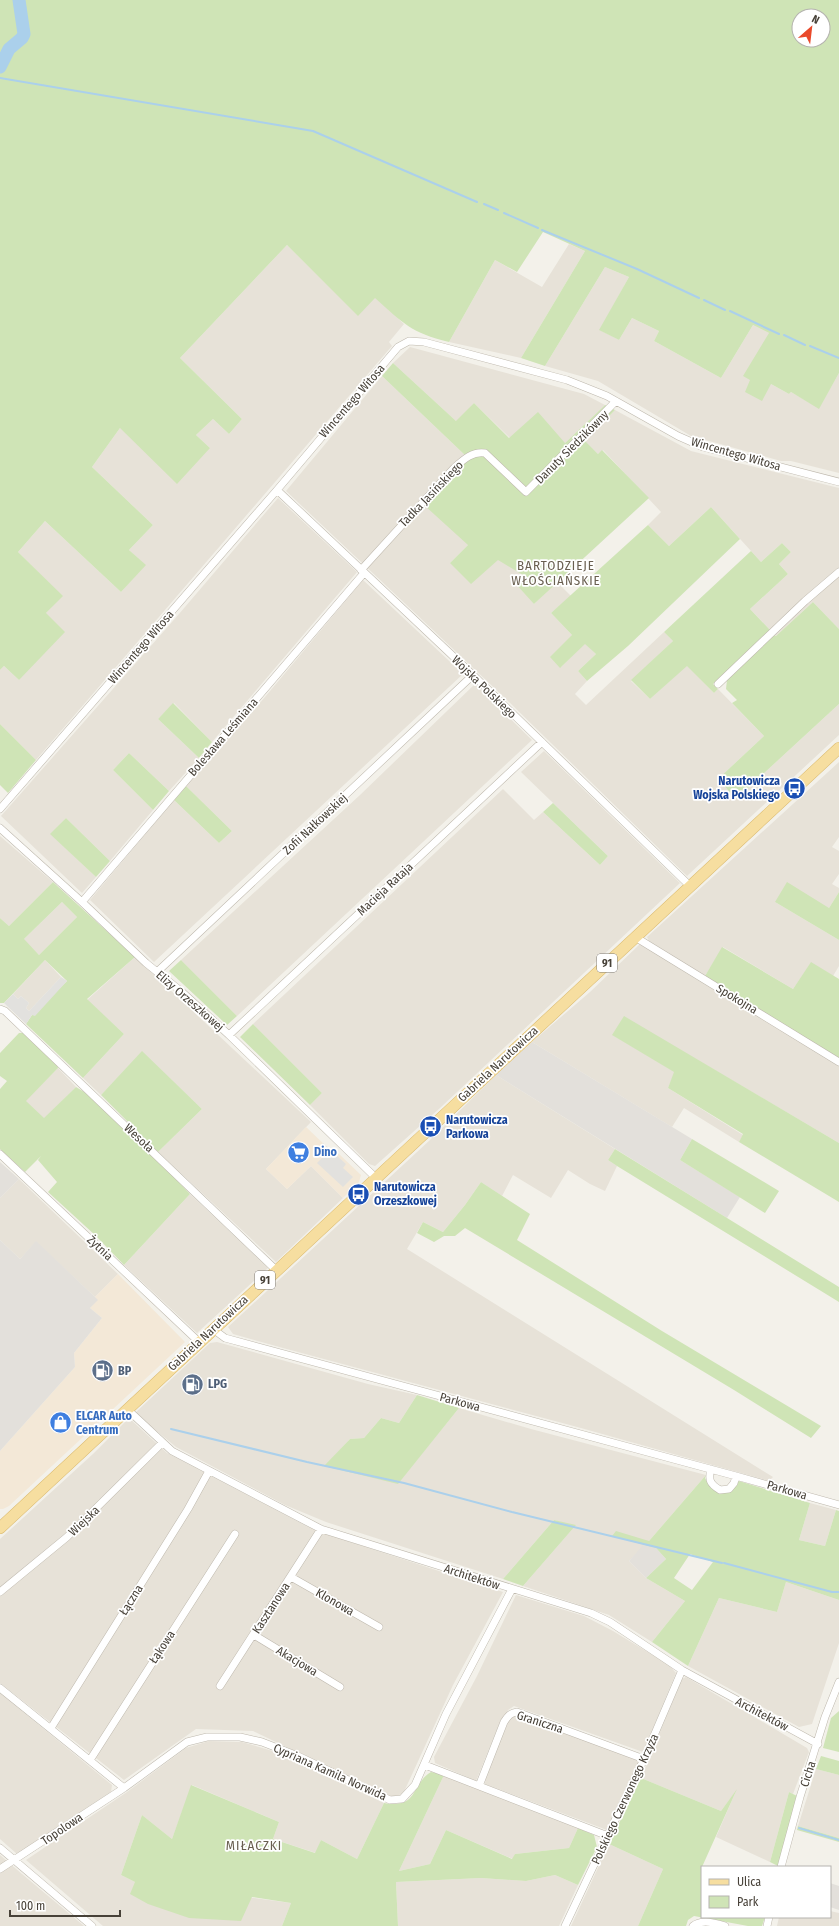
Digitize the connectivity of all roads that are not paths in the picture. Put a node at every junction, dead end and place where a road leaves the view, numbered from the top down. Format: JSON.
{"nodes":[{"id":1,"x":616,"y":401,"type":"junction"},
{"id":2,"x":839,"y":482,"type":"edge"},
{"id":3,"x":277,"y":490,"type":"junction"},
{"id":4,"x":526,"y":492,"type":"joint"},
{"id":5,"x":362,"y":571,"type":"junction"},
{"id":6,"x":839,"y":572,"type":"edge"},
{"id":7,"x":472,"y":675,"type":"junction"},
{"id":8,"x":718,"y":684,"type":"dead end"},
{"id":9,"x":542,"y":742,"type":"junction"},
{"id":10,"x":839,"y":748,"type":"edge"},
{"id":11,"x":0,"y":809,"type":"edge"},
{"id":12,"x":0,"y":828,"type":"edge"},
{"id":13,"x":690,"y":886,"type":"junction"},
{"id":14,"x":82,"y":902,"type":"junction"},
{"id":15,"x":636,"y":936,"type":"junction"},
{"id":16,"x":157,"y":972,"type":"junction"},
{"id":17,"x":0,"y":1009,"type":"edge"},
{"id":18,"x":229,"y":1035,"type":"junction"},
{"id":19,"x":839,"y":1062,"type":"edge"},
{"id":20,"x":0,"y":1154,"type":"edge"},
{"id":21,"x":376,"y":1178,"type":"junction"},
{"id":22,"x":276,"y":1270,"type":"junction"},
{"id":23,"x":213,"y":1330,"type":"junction"},
{"id":24,"x":199,"y":1342,"type":"junction"},
{"id":25,"x":127,"y":1409,"type":"junction"},
{"id":26,"x":162,"y":1443,"type":"junction"},
{"id":27,"x":711,"y":1469,"type":"junction"},
{"id":28,"x":209,"y":1471,"type":"junction"},
{"id":29,"x":736,"y":1476,"type":"junction"},
{"id":30,"x":839,"y":1505,"type":"edge"},
{"id":31,"x":1,"y":1525,"type":"edge"},
{"id":32,"x":321,"y":1529,"type":"junction"},
{"id":33,"x":235,"y":1534,"type":"dead end"},
{"id":34,"x":291,"y":1577,"type":"junction"},
{"id":35,"x":512,"y":1589,"type":"junction"},
{"id":36,"x":0,"y":1592,"type":"edge"},
{"id":37,"x":379,"y":1627,"type":"dead end"},
{"id":38,"x":254,"y":1635,"type":"junction"},
{"id":39,"x":682,"y":1670,"type":"junction"},
{"id":40,"x":839,"y":1682,"type":"edge"},
{"id":41,"x":220,"y":1686,"type":"dead end"},
{"id":42,"x":340,"y":1687,"type":"dead end"},
{"id":43,"x":0,"y":1688,"type":"edge"},
{"id":44,"x":50,"y":1728,"type":"junction"},
{"id":45,"x":818,"y":1744,"type":"junction"},
{"id":46,"x":644,"y":1759,"type":"junction"},
{"id":47,"x":90,"y":1760,"type":"junction"},
{"id":48,"x":425,"y":1765,"type":"junction"},
{"id":49,"x":479,"y":1786,"type":"junction"},
{"id":50,"x":124,"y":1788,"type":"junction"},
{"id":51,"x":608,"y":1836,"type":"junction"},
{"id":52,"x":0,"y":1848,"type":"edge"},
{"id":53,"x":15,"y":1860,"type":"junction"},
{"id":54,"x":781,"y":1866,"type":"edge"},
{"id":55,"x":0,"y":1869,"type":"edge"},
{"id":56,"x":92,"y":1926,"type":"edge"},
{"id":57,"x":565,"y":1926,"type":"edge"},
{"id":58,"x":693,"y":1926,"type":"edge"},
{"id":59,"x":725,"y":1926,"type":"edge"}],
"edges":[{"from":1,"to":2,"type":"street","name":"Wincentego Witosa"},
{"from":1,"to":3,"type":"street","name":"Wincentego Witosa"},
{"from":1,"to":4,"type":"street","name":"Danuty Siedzikówny"},
{"from":3,"to":5,"type":"street","name":"Wojska Polskiego"},
{"from":3,"to":11,"type":"street","name":"Wincentego Witosa"},
{"from":4,"to":5,"type":"street","name":"Tadka Jasińskiego"},
{"from":5,"to":7,"type":"street","name":"Wojska Polskiego"},
{"from":5,"to":14,"type":"street","name":"Bolesława Leśmiana"},
{"from":6,"to":8,"type":"street"},
{"from":7,"to":9,"type":"street","name":"Wojska Polskiego"},
{"from":7,"to":16,"type":"street","name":"Zofii Nałkowskiej"},
{"from":9,"to":13,"type":"street","name":"Wojska Polskiego"},
{"from":9,"to":18,"type":"street","name":"Macieja Rataja"},
{"from":10,"to":13,"type":"main road","name":"Gabriela Narutowicza","number":"91"},
{"from":12,"to":14,"type":"street","name":"Elizy Orzeszkowej"},
{"from":13,"to":15,"type":"main road","name":"Gabriela Narutowicza","number":"91"},
{"from":14,"to":16,"type":"street","name":"Elizy Orzeszkowej"},
{"from":15,"to":19,"type":"street","name":"Spokojna"},
{"from":15,"to":21,"type":"main road","name":"Gabriela Narutowicza","number":"91"},
{"from":16,"to":18,"type":"street","name":"Elizy Orzeszkowej"},
{"from":17,"to":22,"type":"street","name":"Wesoła"},
{"from":18,"to":21,"type":"street","name":"Elizy Orzeszkowej"},
{"from":20,"to":24,"type":"street","name":"Żytnia"},
{"from":21,"to":22,"type":"main road","name":"Gabriela Narutowicza","number":"91"},
{"from":22,"to":23,"type":"main road","name":"Gabriela Narutowicza","number":"91"},
{"from":23,"to":24,"type":"main road","name":"Gabriela Narutowicza","number":"91"},
{"from":23,"to":27,"type":"street","name":"Parkowa"},
{"from":24,"to":25,"type":"main road","name":"Gabriela Narutowicza","number":"91"},
{"from":25,"to":26,"type":"street","name":"Architektów"},
{"from":25,"to":31,"type":"main road","name":"Gabriela Narutowicza","number":"91"},
{"from":26,"to":28,"type":"street","name":"Architektów"},
{"from":26,"to":36,"type":"street","name":"Wiejska"},
{"from":27,"to":29,"type":"street","name":"Parkowa"},
{"from":27,"to":29,"type":"street"},
{"from":28,"to":32,"type":"street","name":"Architektów"},
{"from":28,"to":44,"type":"street","name":"Łączna"},
{"from":29,"to":30,"type":"street","name":"Parkowa"},
{"from":32,"to":34,"type":"street","name":"Kasztanowa"},
{"from":32,"to":35,"type":"street","name":"Architektów"},
{"from":33,"to":47,"type":"street","name":"Łąkowa"},
{"from":34,"to":37,"type":"street","name":"Klonowa"},
{"from":34,"to":38,"type":"street","name":"Kasztanowa"},
{"from":35,"to":39,"type":"street","name":"Architektów"},
{"from":35,"to":48,"type":"street"},
{"from":38,"to":41,"type":"street","name":"Kasztanowa"},
{"from":38,"to":42,"type":"street","name":"Akacjowa"},
{"from":39,"to":45,"type":"street","name":"Architektów"},
{"from":39,"to":46,"type":"street","name":"Polskiego Czerwonego Krzyża"},
{"from":40,"to":45,"type":"street","name":"Cicha"},
{"from":43,"to":44,"type":"street"},
{"from":44,"to":47,"type":"street"},
{"from":45,"to":54,"type":"street","name":"Cicha"},
{"from":46,"to":49,"type":"street","name":"Graniczna"},
{"from":46,"to":51,"type":"street","name":"Polskiego Czerwonego Krzyża"},
{"from":47,"to":50,"type":"street"},
{"from":48,"to":49,"type":"street"},
{"from":48,"to":50,"type":"street","name":"Cypriana Kamila Norwida"},
{"from":49,"to":51,"type":"street"},
{"from":50,"to":53,"type":"street","name":"Topolowa"},
{"from":51,"to":57,"type":"street","name":"Polskiego Czerwonego Krzyża"},
{"from":52,"to":53,"type":"street"},
{"from":53,"to":55,"type":"street","name":"Topolowa"},
{"from":53,"to":56,"type":"street"},
{"from":58,"to":59,"type":"street"}]}
